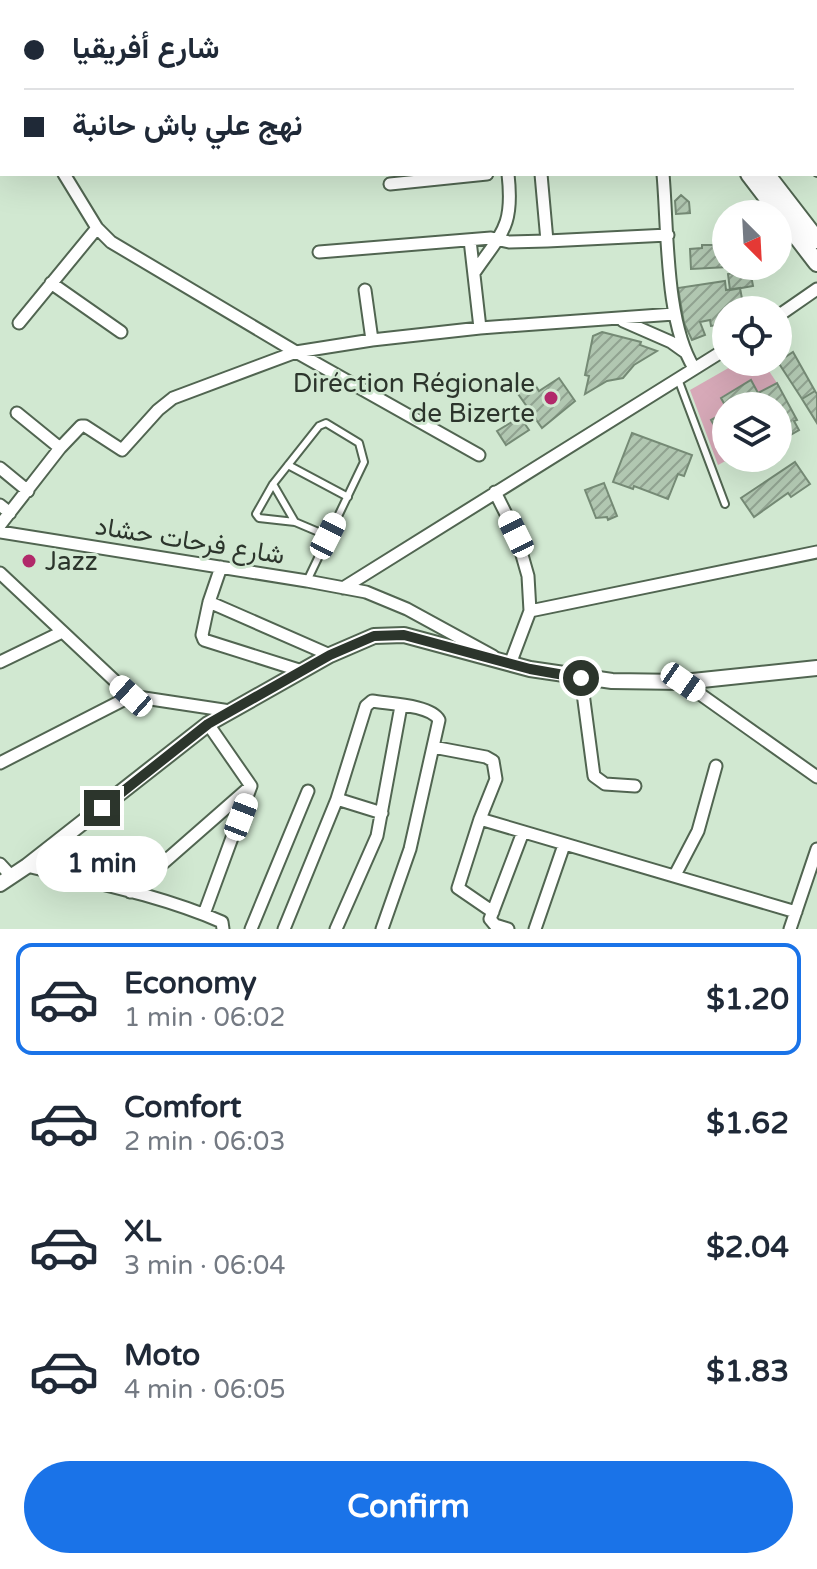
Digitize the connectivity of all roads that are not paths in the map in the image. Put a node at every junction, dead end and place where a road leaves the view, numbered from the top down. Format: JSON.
{"nodes":[{"id":1,"x":65,"y":176,"type":"edge"},
{"id":2,"x":468,"y":176,"type":"edge"},
{"id":3,"x":508,"y":176,"type":"edge"},
{"id":4,"x":541,"y":176,"type":"edge"},
{"id":5,"x":663,"y":176,"type":"edge"},
{"id":6,"x":751,"y":176,"type":"edge"},
{"id":7,"x":768,"y":176,"type":"edge"},
{"id":8,"x":390,"y":184,"type":"dead end"},
{"id":9,"x":811,"y":225,"type":"edge"},
{"id":10,"x":97,"y":228,"type":"junction"},
{"id":11,"x":668,"y":235,"type":"junction"},
{"id":12,"x":498,"y":238,"type":"junction"},
{"id":13,"x":470,"y":240,"type":"junction"},
{"id":14,"x":817,"y":240,"type":"edge"},
{"id":15,"x":547,"y":241,"type":"junction"},
{"id":16,"x":319,"y":252,"type":"dead end"},
{"id":17,"x":817,"y":263,"type":"edge"},
{"id":18,"x":474,"y":273,"type":"junction"},
{"id":19,"x":51,"y":283,"type":"junction"},
{"id":20,"x":817,"y":289,"type":"edge"},
{"id":21,"x":365,"y":290,"type":"dead end"},
{"id":22,"x":792,"y":306,"type":"edge"},
{"id":23,"x":674,"y":314,"type":"junction"},
{"id":24,"x":618,"y":320,"type":"junction"},
{"id":25,"x":19,"y":323,"type":"dead end"},
{"id":26,"x":480,"y":328,"type":"junction"},
{"id":27,"x":121,"y":332,"type":"dead end"},
{"id":28,"x":372,"y":340,"type":"junction"},
{"id":29,"x":296,"y":352,"type":"junction"},
{"id":30,"x":685,"y":352,"type":"junction"},
{"id":31,"x":712,"y":357,"type":"edge"},
{"id":32,"x":694,"y":368,"type":"junction"},
{"id":33,"x":678,"y":379,"type":"junction"},
{"id":34,"x":17,"y":413,"type":"dead end"},
{"id":35,"x":60,"y":448,"type":"junction"},
{"id":36,"x":479,"y":455,"type":"dead end"},
{"id":37,"x":288,"y":465,"type":"junction"},
{"id":38,"x":0,"y":468,"type":"edge"},
{"id":39,"x":273,"y":484,"type":"junction"},
{"id":40,"x":28,"y":491,"type":"junction"},
{"id":41,"x":495,"y":492,"type":"junction"},
{"id":42,"x":348,"y":497,"type":"junction"},
{"id":43,"x":725,"y":504,"type":"dead end"},
{"id":44,"x":5,"y":509,"type":"edge"},
{"id":45,"x":295,"y":522,"type":"junction"},
{"id":46,"x":0,"y":525,"type":"edge"},
{"id":47,"x":0,"y":532,"type":"edge"},
{"id":48,"x":328,"y":536,"type":"junction"},
{"id":49,"x":817,"y":552,"type":"edge"},
{"id":50,"x":221,"y":567,"type":"junction"},
{"id":51,"x":0,"y":573,"type":"edge"},
{"id":52,"x":307,"y":581,"type":"junction"},
{"id":53,"x":343,"y":588,"type":"junction"},
{"id":54,"x":209,"y":602,"type":"junction"},
{"id":55,"x":530,"y":611,"type":"junction"},
{"id":56,"x":60,"y":633,"type":"junction"},
{"id":57,"x":330,"y":655,"type":"junction"},
{"id":58,"x":0,"y":662,"type":"edge"},
{"id":59,"x":505,"y":663,"type":"junction"},
{"id":60,"x":817,"y":668,"type":"edge"},
{"id":61,"x":302,"y":671,"type":"junction"},
{"id":62,"x":581,"y":678,"type":"junction"},
{"id":63,"x":683,"y":682,"type":"junction"},
{"id":64,"x":131,"y":696,"type":"junction"},
{"id":65,"x":401,"y":706,"type":"junction"},
{"id":66,"x":230,"y":711,"type":"junction"},
{"id":67,"x":208,"y":724,"type":"junction"},
{"id":68,"x":433,"y":747,"type":"junction"},
{"id":69,"x":0,"y":763,"type":"edge"},
{"id":70,"x":716,"y":766,"type":"dead end"},
{"id":71,"x":817,"y":777,"type":"edge"},
{"id":72,"x":251,"y":786,"type":"junction"},
{"id":73,"x":635,"y":786,"type":"dead end"},
{"id":74,"x":308,"y":791,"type":"dead end"},
{"id":75,"x":337,"y":799,"type":"junction"},
{"id":76,"x":382,"y":813,"type":"junction"},
{"id":77,"x":480,"y":819,"type":"junction"},
{"id":78,"x":523,"y":832,"type":"junction"},
{"id":79,"x":564,"y":845,"type":"junction"},
{"id":80,"x":817,"y":849,"type":"edge"},
{"id":81,"x":0,"y":864,"type":"edge"},
{"id":82,"x":27,"y":866,"type":"junction"},
{"id":83,"x":675,"y":875,"type":"junction"},
{"id":84,"x":6,"y":880,"type":"edge"},
{"id":85,"x":130,"y":892,"type":"junction"},
{"id":86,"x":493,"y":912,"type":"junction"},
{"id":87,"x":796,"y":912,"type":"junction"},
{"id":88,"x":204,"y":914,"type":"junction"},
{"id":89,"x":223,"y":929,"type":"edge"},
{"id":90,"x":251,"y":929,"type":"edge"},
{"id":91,"x":284,"y":929,"type":"edge"},
{"id":92,"x":336,"y":929,"type":"edge"},
{"id":93,"x":382,"y":929,"type":"edge"},
{"id":94,"x":508,"y":929,"type":"edge"},
{"id":95,"x":535,"y":929,"type":"edge"},
{"id":96,"x":790,"y":929,"type":"edge"}],
"edges":[{"from":1,"to":10,"type":"street"},
{"from":2,"to":8,"type":"street"},
{"from":3,"to":12,"type":"street"},
{"from":4,"to":15,"type":"street"},
{"from":5,"to":11,"type":"street"},
{"from":6,"to":17,"type":"main road"},
{"from":7,"to":9,"type":"main road"},
{"from":9,"to":14,"type":"main road"},
{"from":10,"to":19,"type":"street"},
{"from":10,"to":29,"type":"street"},
{"from":11,"to":15,"type":"street"},
{"from":11,"to":23,"type":"street"},
{"from":12,"to":13,"type":"street"},
{"from":12,"to":15,"type":"street"},
{"from":12,"to":18,"type":"street"},
{"from":13,"to":16,"type":"street"},
{"from":13,"to":18,"type":"street"},
{"from":18,"to":26,"type":"street"},
{"from":19,"to":25,"type":"street"},
{"from":19,"to":27,"type":"street"},
{"from":20,"to":22,"type":"street"},
{"from":21,"to":28,"type":"street"},
{"from":23,"to":24,"type":"street"},
{"from":23,"to":30,"type":"street"},
{"from":24,"to":26,"type":"street"},
{"from":24,"to":30,"type":"street"},
{"from":26,"to":28,"type":"street"},
{"from":28,"to":29,"type":"street"},
{"from":29,"to":35,"type":"street"},
{"from":29,"to":36,"type":"street"},
{"from":30,"to":32,"type":"street"},
{"from":31,"to":32,"type":"street"},
{"from":32,"to":33,"type":"street"},
{"from":33,"to":41,"type":"street"},
{"from":33,"to":43,"type":"lane"},
{"from":34,"to":35,"type":"street"},
{"from":35,"to":40,"type":"street"},
{"from":37,"to":39,"type":"lane"},
{"from":37,"to":42,"type":"lane"},
{"from":37,"to":42,"type":"lane"},
{"from":38,"to":40,"type":"street"},
{"from":39,"to":45,"type":"lane"},
{"from":39,"to":45,"type":"lane"},
{"from":40,"to":44,"type":"street"},
{"from":41,"to":53,"type":"street"},
{"from":41,"to":55,"type":"street"},
{"from":42,"to":48,"type":"lane"},
{"from":44,"to":46,"type":"street"},
{"from":45,"to":48,"type":"lane"},
{"from":47,"to":50,"type":"street","name":"شارع فرحات حشاد"},
{"from":48,"to":52,"type":"lane"},
{"from":49,"to":55,"type":"street"},
{"from":50,"to":52,"type":"street","name":"شارع فرحات حشاد"},
{"from":50,"to":54,"type":"street"},
{"from":51,"to":56,"type":"street"},
{"from":52,"to":53,"type":"street","name":"شارع فرحات حشاد"},
{"from":53,"to":59,"type":"street","name":"شارع فرحات حشاد"},
{"from":54,"to":57,"type":"street"},
{"from":54,"to":61,"type":"street"},
{"from":55,"to":59,"type":"street"},
{"from":56,"to":58,"type":"street"},
{"from":56,"to":64,"type":"street"},
{"from":57,"to":59,"type":"street"},
{"from":57,"to":61,"type":"street"},
{"from":59,"to":62,"type":"street"},
{"from":60,"to":63,"type":"street"},
{"from":61,"to":66,"type":"street"},
{"from":62,"to":63,"type":"street"},
{"from":62,"to":73,"type":"street"},
{"from":63,"to":71,"type":"street"},
{"from":64,"to":66,"type":"street"},
{"from":64,"to":69,"type":"street"},
{"from":65,"to":68,"type":"street"},
{"from":65,"to":75,"type":"street"},
{"from":65,"to":76,"type":"street"},
{"from":66,"to":67,"type":"street"},
{"from":67,"to":72,"type":"street"},
{"from":67,"to":82,"type":"street"},
{"from":68,"to":77,"type":"street"},
{"from":68,"to":93,"type":"street"},
{"from":70,"to":83,"type":"street"},
{"from":72,"to":85,"type":"street"},
{"from":72,"to":88,"type":"street"},
{"from":74,"to":90,"type":"street"},
{"from":75,"to":76,"type":"street"},
{"from":75,"to":91,"type":"street"},
{"from":76,"to":92,"type":"street"},
{"from":77,"to":78,"type":"street"},
{"from":77,"to":86,"type":"street"},
{"from":78,"to":79,"type":"street"},
{"from":78,"to":86,"type":"street"},
{"from":79,"to":83,"type":"street"},
{"from":79,"to":95,"type":"street"},
{"from":80,"to":87,"type":"street"},
{"from":81,"to":84,"type":"street"},
{"from":82,"to":84,"type":"street"},
{"from":82,"to":85,"type":"street"},
{"from":83,"to":87,"type":"street"},
{"from":85,"to":88,"type":"street"},
{"from":86,"to":94,"type":"street"},
{"from":87,"to":96,"type":"street"},
{"from":88,"to":89,"type":"street"}]}
